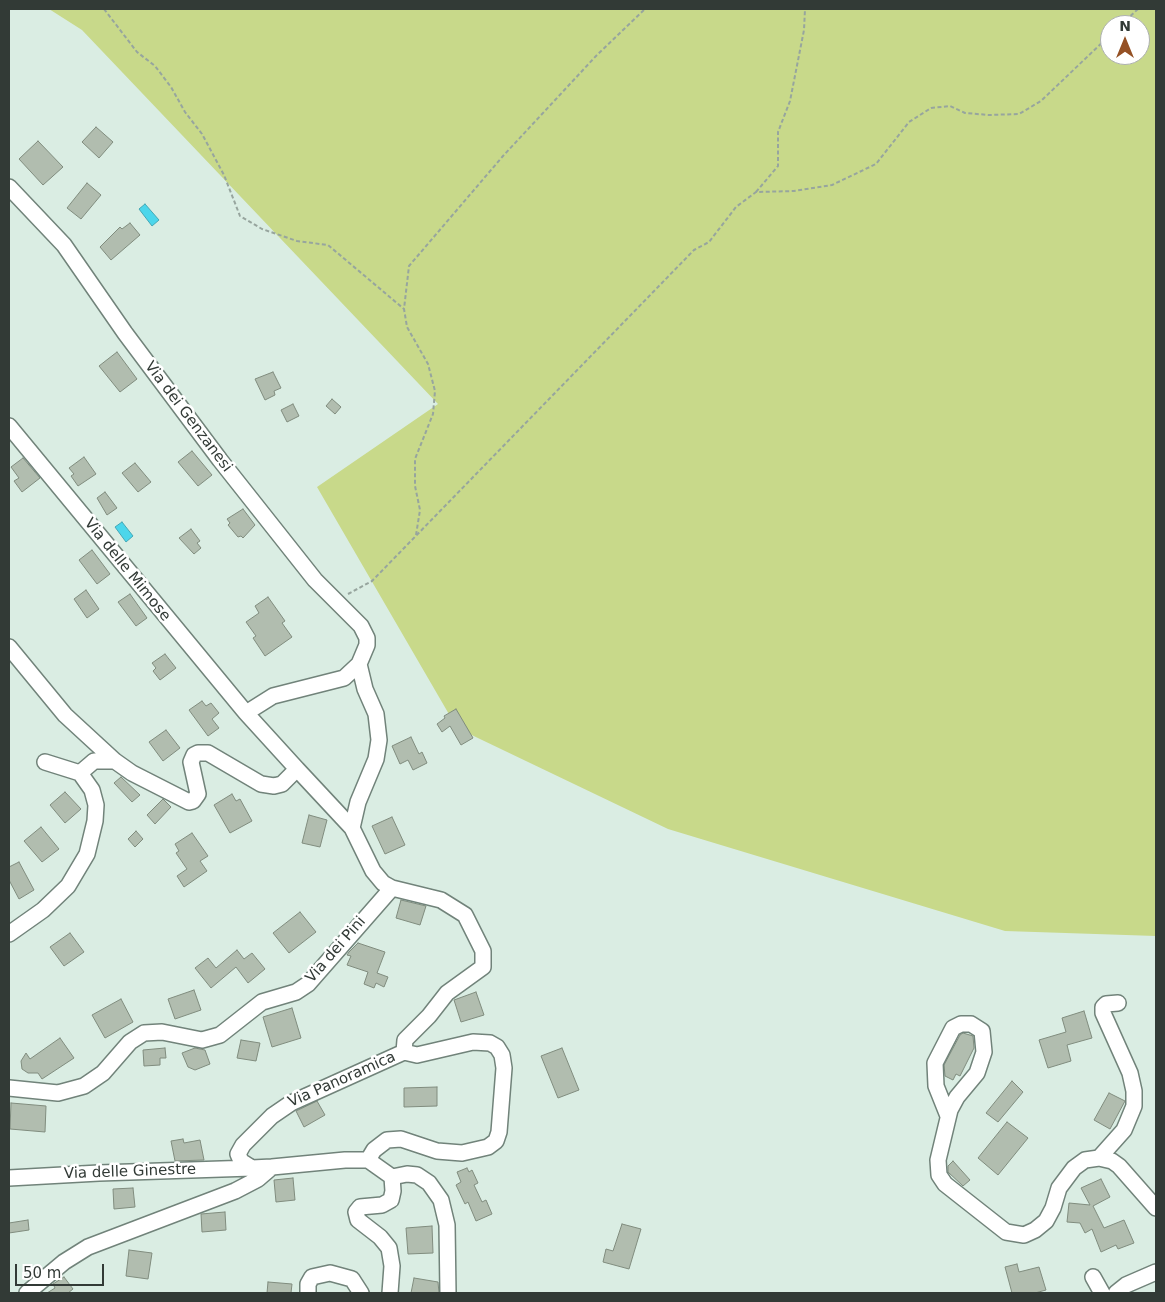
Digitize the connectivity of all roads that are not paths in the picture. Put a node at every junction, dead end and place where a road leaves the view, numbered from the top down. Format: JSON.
{"nodes":[{"id":1,"x":9,"y":187,"type":"edge"},
{"id":2,"x":9,"y":426,"type":"edge"},
{"id":3,"x":9,"y":647,"type":"edge"},
{"id":4,"x":359,"y":664,"type":"junction"},
{"id":5,"x":246,"y":713,"type":"junction"},
{"id":6,"x":115,"y":761,"type":"junction"},
{"id":7,"x":46,"y":762,"type":"dead end"},
{"id":8,"x":297,"y":769,"type":"junction"},
{"id":9,"x":80,"y":773,"type":"junction"},
{"id":10,"x":352,"y":828,"type":"junction"},
{"id":11,"x":392,"y":888,"type":"junction"},
{"id":12,"x":9,"y":932,"type":"edge"},
{"id":13,"x":1118,"y":1003,"type":"dead end"},
{"id":14,"x":404,"y":1052,"type":"junction"},
{"id":15,"x":9,"y":1088,"type":"edge"},
{"id":16,"x":948,"y":1116,"type":"junction"},
{"id":17,"x":1099,"y":1158,"type":"junction"},
{"id":18,"x":368,"y":1160,"type":"junction"},
{"id":19,"x":272,"y":1167,"type":"junction"},
{"id":20,"x":252,"y":1168,"type":"junction"},
{"id":21,"x":392,"y":1177,"type":"junction"},
{"id":22,"x":9,"y":1178,"type":"edge"},
{"id":23,"x":1156,"y":1208,"type":"edge"},
{"id":24,"x":1156,"y":1272,"type":"edge"},
{"id":25,"x":1093,"y":1277,"type":"dead end"},
{"id":26,"x":27,"y":1293,"type":"edge"},
{"id":27,"x":308,"y":1293,"type":"edge"},
{"id":28,"x":361,"y":1293,"type":"edge"},
{"id":29,"x":390,"y":1293,"type":"edge"},
{"id":30,"x":448,"y":1293,"type":"edge"},
{"id":31,"x":1102,"y":1293,"type":"edge"},
{"id":32,"x":1116,"y":1293,"type":"edge"}],
"edges":[{"from":1,"to":4,"type":"street","name":"Via dei Genzanesi"},
{"from":2,"to":5,"type":"street","name":"Via delle Mimose"},
{"from":3,"to":6,"type":"street"},
{"from":4,"to":5,"type":"street"},
{"from":4,"to":10,"type":"street"},
{"from":5,"to":8,"type":"street","name":"Via delle Mimose"},
{"from":6,"to":8,"type":"street"},
{"from":6,"to":9,"type":"street"},
{"from":7,"to":9,"type":"street"},
{"from":8,"to":10,"type":"street","name":"Via Panoramica"},
{"from":9,"to":12,"type":"street"},
{"from":10,"to":11,"type":"street","name":"Via Panoramica"},
{"from":11,"to":14,"type":"street","name":"Via Panoramica"},
{"from":11,"to":15,"type":"street","name":"Via dei Pini"},
{"from":13,"to":17,"type":"street"},
{"from":14,"to":18,"type":"street"},
{"from":14,"to":20,"type":"street","name":"Via Panoramica"},
{"from":16,"to":16,"type":"street"},
{"from":16,"to":17,"type":"street"},
{"from":17,"to":23,"type":"street"},
{"from":18,"to":19,"type":"street"},
{"from":18,"to":21,"type":"street"},
{"from":19,"to":20,"type":"street"},
{"from":19,"to":26,"type":"street"},
{"from":20,"to":22,"type":"street","name":"Via delle Ginestre"},
{"from":21,"to":29,"type":"street"},
{"from":21,"to":30,"type":"street"},
{"from":24,"to":32,"type":"street"},
{"from":25,"to":31,"type":"street"},
{"from":27,"to":28,"type":"street"}]}
